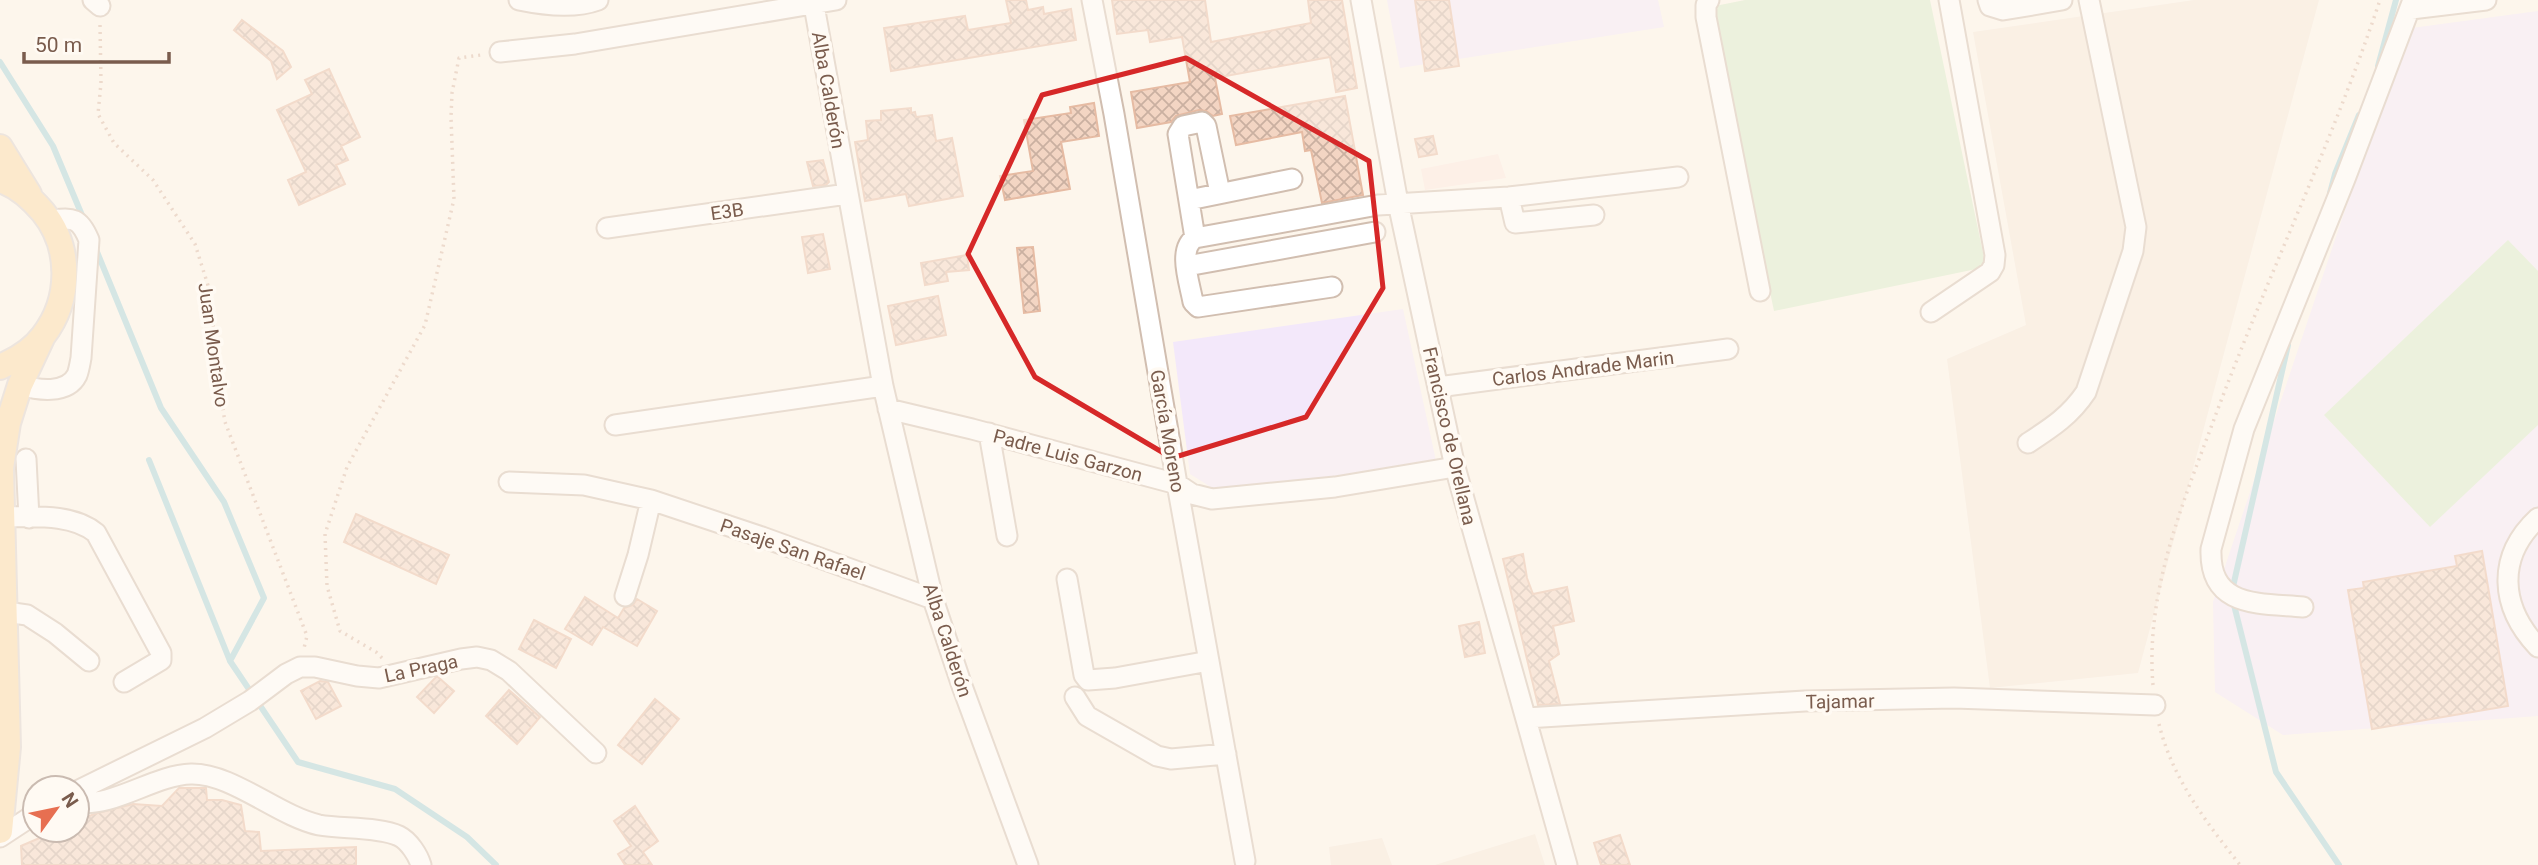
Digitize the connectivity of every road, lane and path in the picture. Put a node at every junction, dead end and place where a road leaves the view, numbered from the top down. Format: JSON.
{"nodes":[{"id":1,"x":519,"y":0,"type":"edge"},
{"id":2,"x":598,"y":0,"type":"edge"},
{"id":3,"x":836,"y":0,"type":"edge"},
{"id":4,"x":1092,"y":0,"type":"edge"},
{"id":5,"x":1361,"y":0,"type":"edge"},
{"id":6,"x":1709,"y":0,"type":"edge"},
{"id":7,"x":1949,"y":0,"type":"edge"},
{"id":8,"x":1988,"y":0,"type":"edge"},
{"id":9,"x":2062,"y":0,"type":"edge"},
{"id":10,"x":2089,"y":0,"type":"edge"},
{"id":11,"x":2486,"y":0,"type":"edge"},
{"id":12,"x":97,"y":2,"type":"edge"},
{"id":13,"x":814,"y":2,"type":"edge"},
{"id":14,"x":2412,"y":4,"type":"edge"},
{"id":15,"x":500,"y":52,"type":"joint"},
{"id":16,"x":0,"y":147,"type":"edge"},
{"id":17,"x":1678,"y":177,"type":"dead end"},
{"id":18,"x":1293,"y":179,"type":"dead end"},
{"id":19,"x":0,"y":180,"type":"edge"},
{"id":20,"x":1220,"y":193,"type":"junction"},
{"id":21,"x":847,"y":194,"type":"junction"},
{"id":22,"x":1509,"y":197,"type":"junction"},
{"id":23,"x":1189,"y":200,"type":"junction"},
{"id":24,"x":33,"y":201,"type":"junction"},
{"id":25,"x":1398,"y":203,"type":"junction"},
{"id":26,"x":1594,"y":215,"type":"dead end"},
{"id":27,"x":49,"y":220,"type":"junction"},
{"id":28,"x":607,"y":228,"type":"dead end"},
{"id":29,"x":1375,"y":232,"type":"dead end"},
{"id":30,"x":1195,"y":239,"type":"junction"},
{"id":31,"x":1187,"y":266,"type":"junction"},
{"id":32,"x":1332,"y":287,"type":"dead end"},
{"id":33,"x":1760,"y":291,"type":"dead end"},
{"id":34,"x":1931,"y":312,"type":"dead end"},
{"id":35,"x":42,"y":338,"type":"junction"},
{"id":36,"x":1728,"y":349,"type":"dead end"},
{"id":37,"x":0,"y":368,"type":"edge"},
{"id":38,"x":20,"y":385,"type":"junction"},
{"id":39,"x":883,"y":386,"type":"junction"},
{"id":40,"x":1438,"y":387,"type":"junction"},
{"id":41,"x":888,"y":409,"type":"junction"},
{"id":42,"x":615,"y":425,"type":"dead end"},
{"id":43,"x":989,"y":433,"type":"junction"},
{"id":44,"x":2028,"y":443,"type":"dead end"},
{"id":45,"x":26,"y":459,"type":"dead end"},
{"id":46,"x":1455,"y":467,"type":"junction"},
{"id":47,"x":509,"y":482,"type":"dead end"},
{"id":48,"x":1177,"y":484,"type":"junction"},
{"id":49,"x":651,"y":500,"type":"junction"},
{"id":50,"x":2,"y":517,"type":"junction"},
{"id":51,"x":29,"y":518,"type":"junction"},
{"id":52,"x":2538,"y":518,"type":"edge"},
{"id":53,"x":1007,"y":536,"type":"dead end"},
{"id":54,"x":1067,"y":579,"type":"dead end"},
{"id":55,"x":625,"y":596,"type":"dead end"},
{"id":56,"x":933,"y":599,"type":"junction"},
{"id":57,"x":2303,"y":607,"type":"dead end"},
{"id":58,"x":5,"y":612,"type":"junction"},
{"id":59,"x":2538,"y":647,"type":"edge"},
{"id":60,"x":89,"y":661,"type":"dead end"},
{"id":61,"x":1209,"y":661,"type":"junction"},
{"id":62,"x":300,"y":667,"type":"junction"},
{"id":63,"x":397,"y":676,"type":"junction"},
{"id":64,"x":124,"y":682,"type":"dead end"},
{"id":65,"x":1075,"y":697,"type":"dead end"},
{"id":66,"x":2155,"y":705,"type":"dead end"},
{"id":67,"x":1526,"y":718,"type":"junction"},
{"id":68,"x":596,"y":753,"type":"dead end"},
{"id":69,"x":1226,"y":754,"type":"junction"},
{"id":70,"x":91,"y":784,"type":"edge"},
{"id":71,"x":91,"y":803,"type":"edge"},
{"id":72,"x":21,"y":822,"type":"edge"},
{"id":73,"x":0,"y":834,"type":"edge"},
{"id":74,"x":1245,"y":861,"type":"dead end"},
{"id":75,"x":421,"y":865,"type":"edge"},
{"id":76,"x":1028,"y":865,"type":"edge"},
{"id":77,"x":1567,"y":865,"type":"edge"}],
"edges":[{"from":1,"to":2,"type":"street"},
{"from":3,"to":13,"type":"street"},
{"from":4,"to":48,"type":"street","name":"García Moreno"},
{"from":5,"to":25,"type":"street","name":"Francisco de Orellana"},
{"from":6,"to":33,"type":"street"},
{"from":7,"to":34,"type":"street"},
{"from":8,"to":9,"type":"street"},
{"from":10,"to":44,"type":"street"},
{"from":11,"to":14,"type":"street"},
{"from":12,"to":62,"type":"path","name":"Juan Montalvo"},
{"from":13,"to":15,"type":"street"},
{"from":13,"to":21,"type":"street","name":"Alba Calderón"},
{"from":14,"to":57,"type":"street"},
{"from":15,"to":63,"type":"path"},
{"from":16,"to":24,"type":"main road"},
{"from":17,"to":22,"type":"street"},
{"from":18,"to":20,"type":"street"},
{"from":19,"to":24,"type":"main road"},
{"from":20,"to":23,"type":"street"},
{"from":20,"to":23,"type":"street"},
{"from":21,"to":28,"type":"street","name":"E3B"},
{"from":21,"to":39,"type":"street","name":"Alba Calderón"},
{"from":22,"to":25,"type":"street"},
{"from":22,"to":26,"type":"street"},
{"from":23,"to":30,"type":"street"},
{"from":24,"to":27,"type":"main road"},
{"from":25,"to":30,"type":"street"},
{"from":25,"to":40,"type":"street","name":"Francisco de Orellana"},
{"from":27,"to":35,"type":"main road"},
{"from":27,"to":38,"type":"street"},
{"from":29,"to":31,"type":"street"},
{"from":30,"to":31,"type":"street"},
{"from":31,"to":32,"type":"street"},
{"from":35,"to":37,"type":"main road"},
{"from":35,"to":38,"type":"main road"},
{"from":36,"to":40,"type":"street","name":"Carlos Andrade Marin"},
{"from":38,"to":50,"type":"main road"},
{"from":39,"to":41,"type":"street","name":"Alba Calderón"},
{"from":39,"to":42,"type":"street"},
{"from":40,"to":46,"type":"street","name":"Francisco de Orellana"},
{"from":41,"to":43,"type":"street","name":"Padre Luis Garzon"},
{"from":41,"to":56,"type":"street","name":"Alba Calderón"},
{"from":43,"to":48,"type":"street","name":"Padre Luis Garzon"},
{"from":43,"to":53,"type":"street"},
{"from":45,"to":51,"type":"street"},
{"from":46,"to":48,"type":"street","name":"Padre Luis Garzon"},
{"from":46,"to":67,"type":"street","name":"Francisco de Orellana"},
{"from":47,"to":49,"type":"street","name":"Pasaje San Rafael"},
{"from":48,"to":61,"type":"street","name":"García Moreno"},
{"from":49,"to":55,"type":"street"},
{"from":49,"to":56,"type":"street","name":"Pasaje San Rafael"},
{"from":50,"to":51,"type":"street"},
{"from":50,"to":58,"type":"main road"},
{"from":51,"to":64,"type":"street"},
{"from":52,"to":59,"type":"street"},
{"from":54,"to":61,"type":"street"},
{"from":56,"to":76,"type":"street","name":"Alba Calderón"},
{"from":58,"to":60,"type":"street"},
{"from":58,"to":73,"type":"main road"},
{"from":61,"to":69,"type":"street","name":"García Moreno"},
{"from":62,"to":63,"type":"street","name":"La Praga"},
{"from":62,"to":70,"type":"street"},
{"from":63,"to":68,"type":"street","name":"La Praga"},
{"from":65,"to":69,"type":"street"},
{"from":66,"to":67,"type":"street","name":"Tajamar"},
{"from":67,"to":77,"type":"street","name":"Francisco de Orellana"},
{"from":69,"to":74,"type":"street","name":"García Moreno"},
{"from":71,"to":75,"type":"street"},
{"from":72,"to":73,"type":"street"}]}
